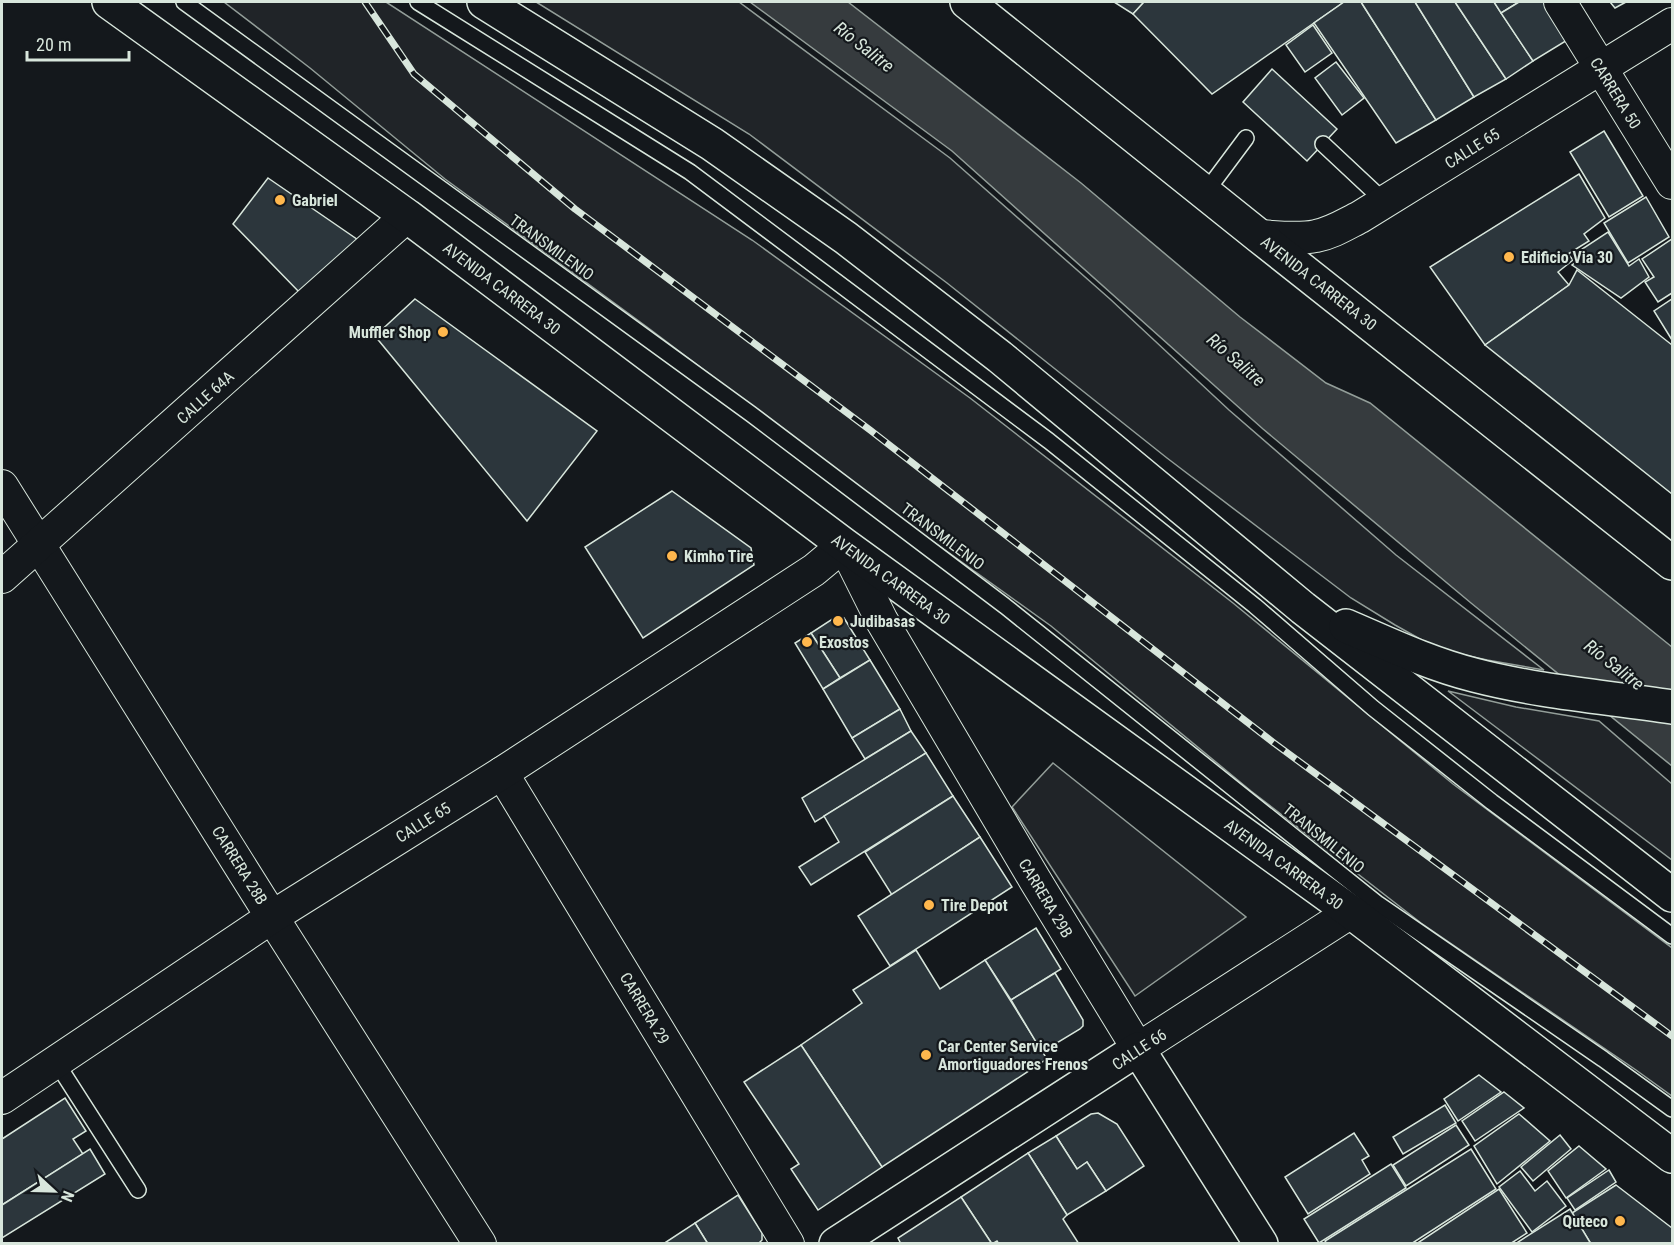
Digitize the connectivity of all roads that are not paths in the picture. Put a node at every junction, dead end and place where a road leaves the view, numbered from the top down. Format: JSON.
{"nodes":[{"id":1,"x":109,"y":2,"type":"edge"},
{"id":2,"x":184,"y":2,"type":"edge"},
{"id":3,"x":418,"y":2,"type":"edge"},
{"id":4,"x":484,"y":2,"type":"edge"},
{"id":5,"x":967,"y":2,"type":"edge"},
{"id":6,"x":1560,"y":2,"type":"edge"},
{"id":7,"x":1672,"y":24,"type":"edge"},
{"id":8,"x":1601,"y":69,"type":"junction"},
{"id":9,"x":1246,"y":138,"type":"dead end"},
{"id":10,"x":1323,"y":144,"type":"dead end"},
{"id":11,"x":1672,"y":183,"type":"edge"},
{"id":12,"x":1205,"y":193,"type":"junction"},
{"id":13,"x":1385,"y":202,"type":"junction"},
{"id":14,"x":407,"y":216,"type":"junction"},
{"id":15,"x":1259,"y":236,"type":"junction"},
{"id":16,"x":2,"y":486,"type":"edge"},
{"id":17,"x":38,"y":545,"type":"junction"},
{"id":18,"x":844,"y":545,"type":"junction"},
{"id":19,"x":1672,"y":563,"type":"edge"},
{"id":20,"x":2,"y":577,"type":"edge"},
{"id":21,"x":1303,"y":608,"type":"junction"},
{"id":22,"x":1672,"y":707,"type":"edge"},
{"id":23,"x":502,"y":773,"type":"junction"},
{"id":24,"x":1672,"y":895,"type":"edge"},
{"id":25,"x":1351,"y":912,"type":"junction"},
{"id":26,"x":272,"y":917,"type":"junction"},
{"id":27,"x":1672,"y":936,"type":"edge"},
{"id":28,"x":1138,"y":1049,"type":"junction"},
{"id":29,"x":56,"y":1062,"type":"junction"},
{"id":30,"x":2,"y":1098,"type":"edge"},
{"id":31,"x":1672,"y":1109,"type":"edge"},
{"id":32,"x":1672,"y":1156,"type":"edge"},
{"id":33,"x":138,"y":1190,"type":"dead end"},
{"id":34,"x":480,"y":1244,"type":"edge"},
{"id":35,"x":788,"y":1244,"type":"edge"},
{"id":36,"x":836,"y":1244,"type":"edge"},
{"id":37,"x":1261,"y":1244,"type":"edge"}],
"edges":[{"from":1,"to":14,"type":"main road","name":"AVENIDA CARRERA 30"},
{"from":2,"to":31,"type":"lane","name":"TRANSMILENIO"},
{"from":3,"to":27,"type":"lane"},
{"from":4,"to":21,"type":"main road"},
{"from":5,"to":12,"type":"main road","name":"AVENIDA CARRERA 30"},
{"from":6,"to":8,"type":"street","name":"CARRERA 50"},
{"from":7,"to":8,"type":"street","name":"CALLE 65"},
{"from":8,"to":11,"type":"street","name":"CARRERA 50"},
{"from":8,"to":13,"type":"street","name":"CALLE 65"},
{"from":9,"to":12,"type":"lane"},
{"from":10,"to":13,"type":"lane"},
{"from":12,"to":15,"type":"main road","name":"AVENIDA CARRERA 30"},
{"from":13,"to":15,"type":"street","name":"CALLE 65"},
{"from":14,"to":17,"type":"street","name":"CALLE 64A"},
{"from":14,"to":18,"type":"main road","name":"AVENIDA CARRERA 30"},
{"from":15,"to":19,"type":"main road","name":"AVENIDA CARRERA 30"},
{"from":16,"to":17,"type":"street","name":"CARRERA 28B"},
{"from":17,"to":20,"type":"street","name":"CALLE 64A"},
{"from":17,"to":26,"type":"street","name":"CARRERA 28B"},
{"from":18,"to":23,"type":"street","name":"CALLE 65"},
{"from":18,"to":25,"type":"main road","name":"AVENIDA CARRERA 30"},
{"from":18,"to":28,"type":"street","name":"CARRERA 29B"},
{"from":21,"to":22,"type":"main road"},
{"from":21,"to":24,"type":"main road"},
{"from":23,"to":26,"type":"street","name":"CALLE 65"},
{"from":23,"to":35,"type":"street","name":"CARRERA 29"},
{"from":25,"to":28,"type":"street","name":"CALLE 66"},
{"from":25,"to":32,"type":"main road","name":"AVENIDA CARRERA 30"},
{"from":26,"to":29,"type":"street","name":"CALLE 65"},
{"from":26,"to":34,"type":"street","name":"CARRERA 28B"},
{"from":28,"to":36,"type":"main road","name":"CALLE 66"},
{"from":28,"to":37,"type":"main road","name":"CARRERA 29B"},
{"from":29,"to":30,"type":"street","name":"CALLE 65"},
{"from":29,"to":33,"type":"lane"}]}
